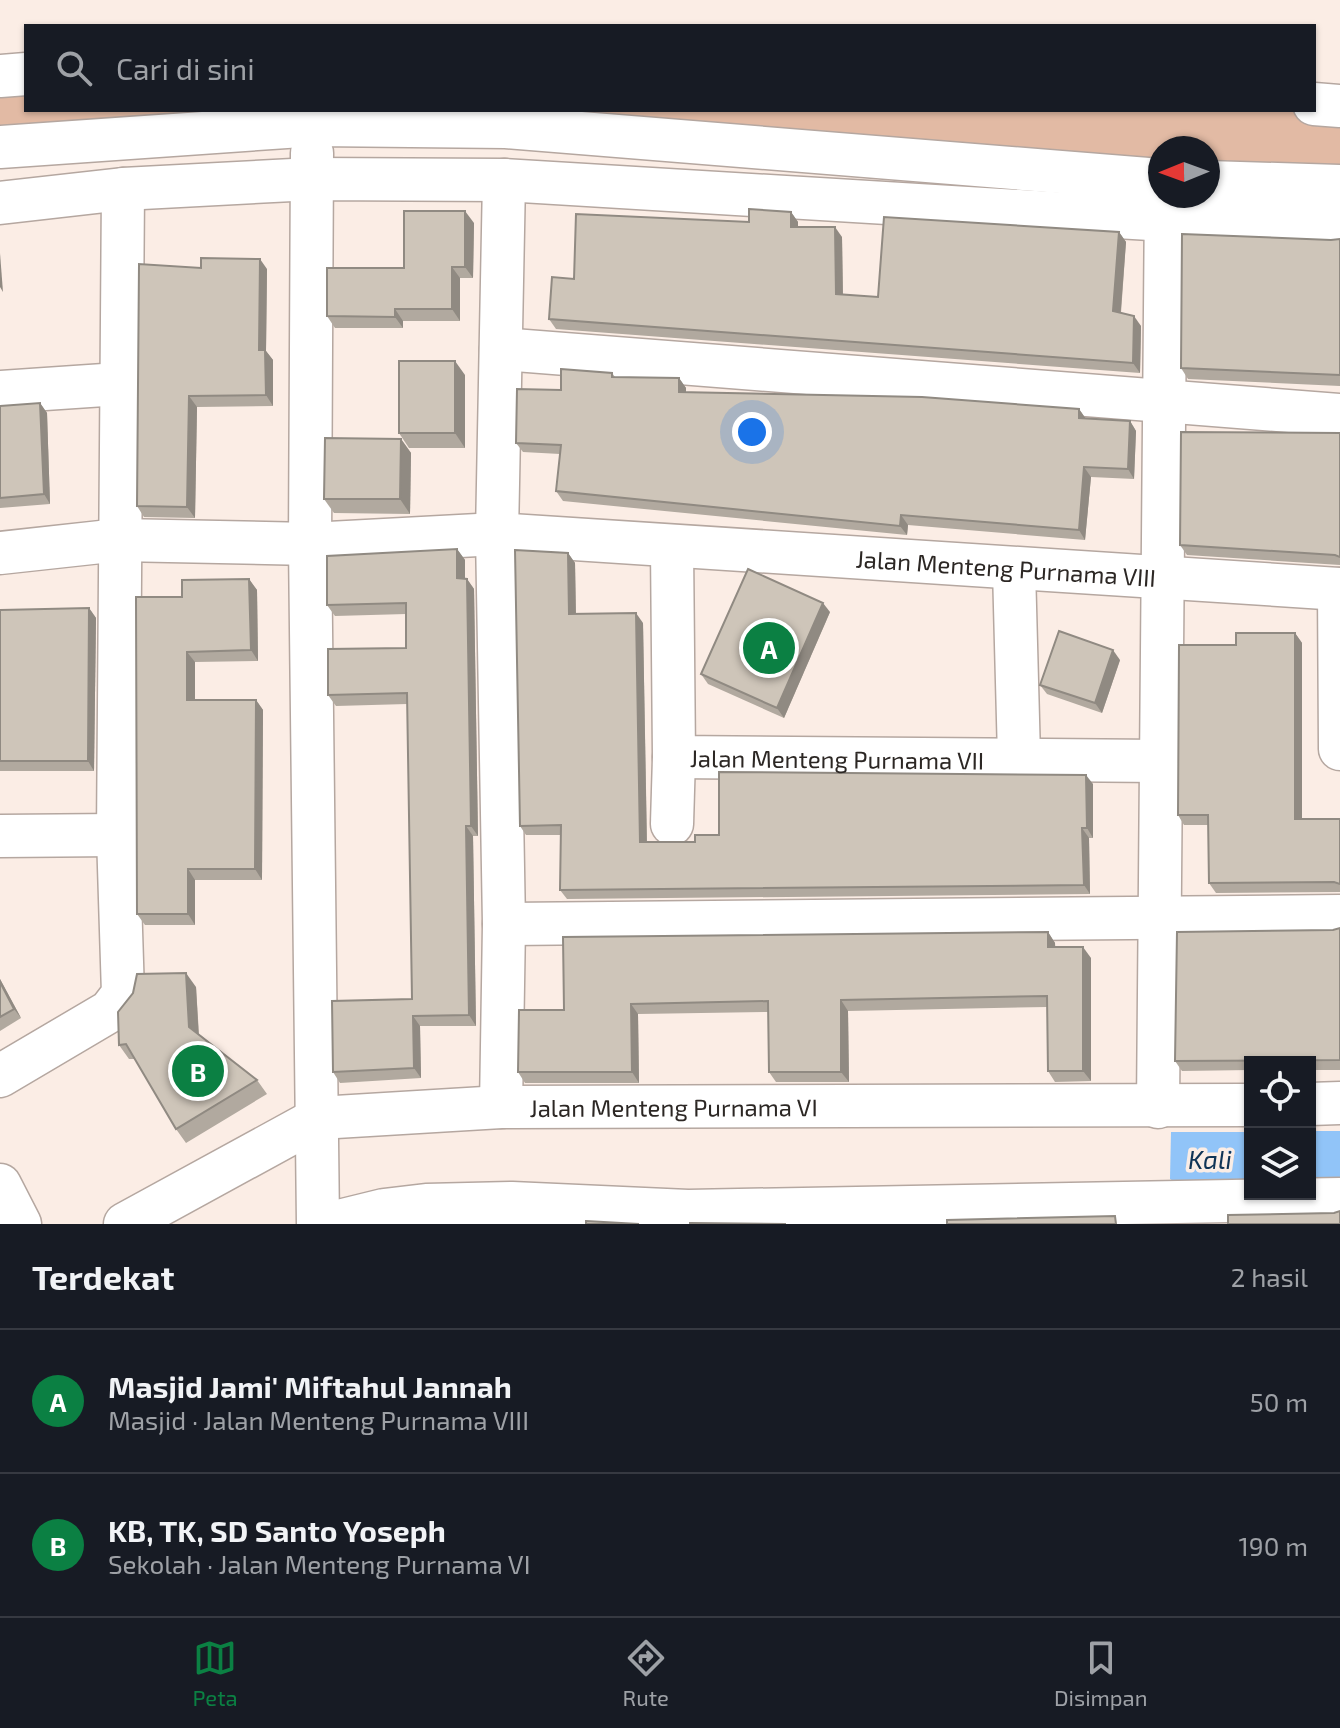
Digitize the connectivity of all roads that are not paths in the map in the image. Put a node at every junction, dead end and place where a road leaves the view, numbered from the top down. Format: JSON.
{"nodes":[{"id":1,"x":24,"y":74,"type":"edge"},
{"id":2,"x":0,"y":76,"type":"edge"},
{"id":3,"x":1316,"y":104,"type":"edge"},
{"id":4,"x":1340,"y":106,"type":"edge"},
{"id":5,"x":316,"y":118,"type":"edge"},
{"id":6,"x":0,"y":147,"type":"edge"},
{"id":7,"x":312,"y":179,"type":"junction"},
{"id":8,"x":504,"y":180,"type":"junction"},
{"id":9,"x":1220,"y":182,"type":"edge"},
{"id":10,"x":1340,"y":186,"type":"edge"},
{"id":11,"x":123,"y":189,"type":"junction"},
{"id":12,"x":1148,"y":197,"type":"edge"},
{"id":13,"x":1148,"y":199,"type":"edge"},
{"id":14,"x":0,"y":203,"type":"edge"},
{"id":15,"x":1164,"y":208,"type":"edge"},
{"id":16,"x":1220,"y":208,"type":"edge"},
{"id":17,"x":1340,"y":227,"type":"edge"},
{"id":18,"x":501,"y":349,"type":"junction"},
{"id":19,"x":119,"y":384,"type":"junction"},
{"id":20,"x":0,"y":392,"type":"edge"},
{"id":21,"x":1163,"y":404,"type":"junction"},
{"id":22,"x":1340,"y":415,"type":"edge"},
{"id":23,"x":497,"y":534,"type":"junction"},
{"id":24,"x":119,"y":540,"type":"junction"},
{"id":25,"x":310,"y":544,"type":"junction"},
{"id":26,"x":672,"y":548,"type":"junction"},
{"id":27,"x":0,"y":553,"type":"edge"},
{"id":28,"x":1014,"y":569,"type":"junction"},
{"id":29,"x":1162,"y":576,"type":"junction"},
{"id":30,"x":1340,"y":589,"type":"edge"},
{"id":31,"x":1340,"y":749,"type":"edge"},
{"id":32,"x":1340,"y":756,"type":"edge"},
{"id":33,"x":674,"y":757,"type":"junction"},
{"id":34,"x":1019,"y":757,"type":"junction"},
{"id":35,"x":1161,"y":761,"type":"junction"},
{"id":36,"x":672,"y":824,"type":"dead end"},
{"id":37,"x":118,"y":835,"type":"junction"},
{"id":38,"x":0,"y":836,"type":"edge"},
{"id":39,"x":1340,"y":916,"type":"edge"},
{"id":40,"x":1159,"y":918,"type":"junction"},
{"id":41,"x":504,"y":924,"type":"junction"},
{"id":42,"x":0,"y":1076,"type":"edge"},
{"id":43,"x":1340,"y":1103,"type":"edge"},
{"id":44,"x":1316,"y":1104,"type":"edge"},
{"id":45,"x":1244,"y":1105,"type":"edge"},
{"id":46,"x":501,"y":1107,"type":"junction"},
{"id":47,"x":1158,"y":1107,"type":"junction"},
{"id":48,"x":318,"y":1132,"type":"junction"},
{"id":49,"x":0,"y":1185,"type":"edge"},
{"id":50,"x":1340,"y":1199,"type":"edge"},
{"id":51,"x":1159,"y":1213,"type":"edge"},
{"id":52,"x":513,"y":1214,"type":"edge"},
{"id":53,"x":321,"y":1218,"type":"edge"},
{"id":54,"x":688,"y":1218,"type":"edge"},
{"id":55,"x":20,"y":1224,"type":"edge"},
{"id":56,"x":125,"y":1224,"type":"edge"}],
"edges":[{"from":1,"to":2,"type":"street"},
{"from":3,"to":4,"type":"street"},
{"from":5,"to":6,"type":"street"},
{"from":5,"to":7,"type":"street"},
{"from":5,"to":12,"type":"street"},
{"from":7,"to":8,"type":"street"},
{"from":7,"to":11,"type":"street"},
{"from":7,"to":25,"type":"street"},
{"from":8,"to":13,"type":"street"},
{"from":8,"to":18,"type":"street"},
{"from":9,"to":10,"type":"street"},
{"from":11,"to":14,"type":"street"},
{"from":11,"to":19,"type":"street"},
{"from":15,"to":21,"type":"street"},
{"from":16,"to":17,"type":"street"},
{"from":18,"to":21,"type":"street"},
{"from":18,"to":23,"type":"street"},
{"from":19,"to":20,"type":"street"},
{"from":19,"to":24,"type":"street"},
{"from":21,"to":22,"type":"street"},
{"from":21,"to":29,"type":"street"},
{"from":23,"to":25,"type":"street","name":"Jalan Menteng Purnama VIII"},
{"from":23,"to":26,"type":"street","name":"Jalan Menteng Purnama VIII"},
{"from":23,"to":41,"type":"street"},
{"from":24,"to":25,"type":"street","name":"Jalan Menteng Purnama VIII"},
{"from":24,"to":27,"type":"street","name":"Jalan Menteng Purnama VIII"},
{"from":24,"to":37,"type":"street"},
{"from":25,"to":48,"type":"street"},
{"from":26,"to":28,"type":"street","name":"Jalan Menteng Purnama VIII"},
{"from":26,"to":33,"type":"street","name":"Jalan Menteng Purnama VII"},
{"from":28,"to":29,"type":"street","name":"Jalan Menteng Purnama VIII"},
{"from":28,"to":34,"type":"street"},
{"from":29,"to":30,"type":"street","name":"Jalan Menteng Purnama VIII"},
{"from":29,"to":35,"type":"street"},
{"from":30,"to":31,"type":"street"},
{"from":31,"to":32,"type":"street"},
{"from":33,"to":34,"type":"street","name":"Jalan Menteng Purnama VII"},
{"from":33,"to":36,"type":"street"},
{"from":34,"to":35,"type":"street","name":"Jalan Menteng Purnama VII"},
{"from":35,"to":40,"type":"street"},
{"from":37,"to":38,"type":"street"},
{"from":37,"to":42,"type":"street"},
{"from":39,"to":40,"type":"street"},
{"from":40,"to":41,"type":"street"},
{"from":40,"to":47,"type":"street"},
{"from":41,"to":46,"type":"street"},
{"from":43,"to":44,"type":"street"},
{"from":45,"to":47,"type":"street","name":"Jalan Menteng Purnama VI"},
{"from":46,"to":47,"type":"street","name":"Jalan Menteng Purnama VI"},
{"from":46,"to":48,"type":"street","name":"Jalan Menteng Purnama VI"},
{"from":48,"to":53,"type":"street"},
{"from":48,"to":56,"type":"street","name":"Jalan Menteng Purnama VI"},
{"from":49,"to":55,"type":"street"},
{"from":50,"to":51,"type":"street"},
{"from":51,"to":54,"type":"street"},
{"from":52,"to":53,"type":"street"},
{"from":52,"to":54,"type":"street"}]}
